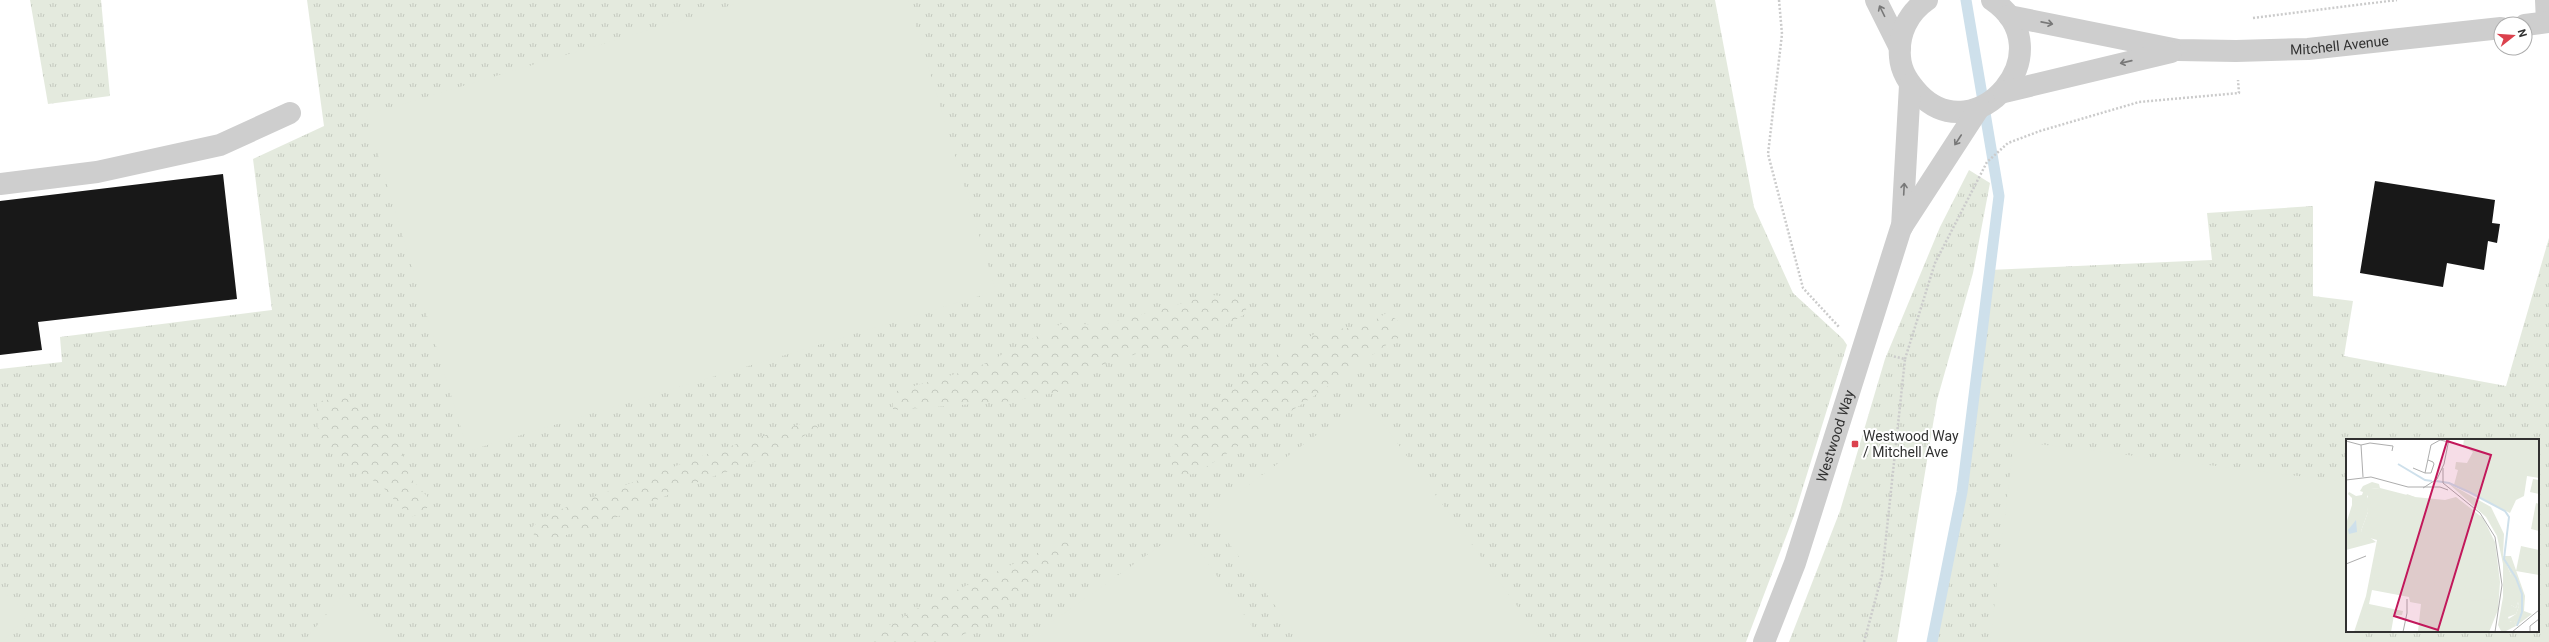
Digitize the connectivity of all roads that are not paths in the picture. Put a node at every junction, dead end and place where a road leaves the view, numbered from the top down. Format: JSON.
{"nodes":[{"id":1,"x":1876,"y":0,"type":"edge"},
{"id":2,"x":1927,"y":0,"type":"edge"},
{"id":3,"x":1992,"y":0,"type":"edge"},
{"id":4,"x":2546,"y":0,"type":"edge"},
{"id":5,"x":2009,"y":16,"type":"junction"},
{"id":6,"x":2548,"y":22,"type":"edge"},
{"id":7,"x":2533,"y":24,"type":"edge"},
{"id":8,"x":2493,"y":29,"type":"edge"},
{"id":9,"x":1900,"y":48,"type":"junction"},
{"id":10,"x":2178,"y":50,"type":"junction"},
{"id":11,"x":1910,"y":85,"type":"junction"},
{"id":12,"x":2004,"y":92,"type":"junction"},
{"id":13,"x":1979,"y":108,"type":"junction"},
{"id":14,"x":290,"y":113,"type":"dead end"},
{"id":15,"x":0,"y":184,"type":"edge"},
{"id":16,"x":1902,"y":228,"type":"junction"},
{"id":17,"x":1764,"y":642,"type":"edge"}],
"edges":[{"from":9,"to":1,"type":"street","one_way":true},
{"from":2,"to":9,"type":"street"},
{"from":3,"to":5,"type":"street"},
{"from":4,"to":6,"type":"street"},
{"from":5,"to":10,"type":"street","name":"Mitchell Avenue","one_way":true},
{"from":5,"to":12,"type":"street"},
{"from":6,"to":7,"type":"street"},
{"from":8,"to":10,"type":"street","name":"Mitchell Avenue"},
{"from":9,"to":11,"type":"street"},
{"from":10,"to":12,"type":"street","name":"Mitchell Avenue","one_way":true},
{"from":11,"to":13,"type":"street"},
{"from":16,"to":11,"type":"street","name":"Westwood Way","one_way":true},
{"from":12,"to":13,"type":"street"},
{"from":13,"to":16,"type":"street","name":"Westwood Way","one_way":true},
{"from":14,"to":15,"type":"street"},
{"from":16,"to":17,"type":"street","name":"Westwood Way"}]}
